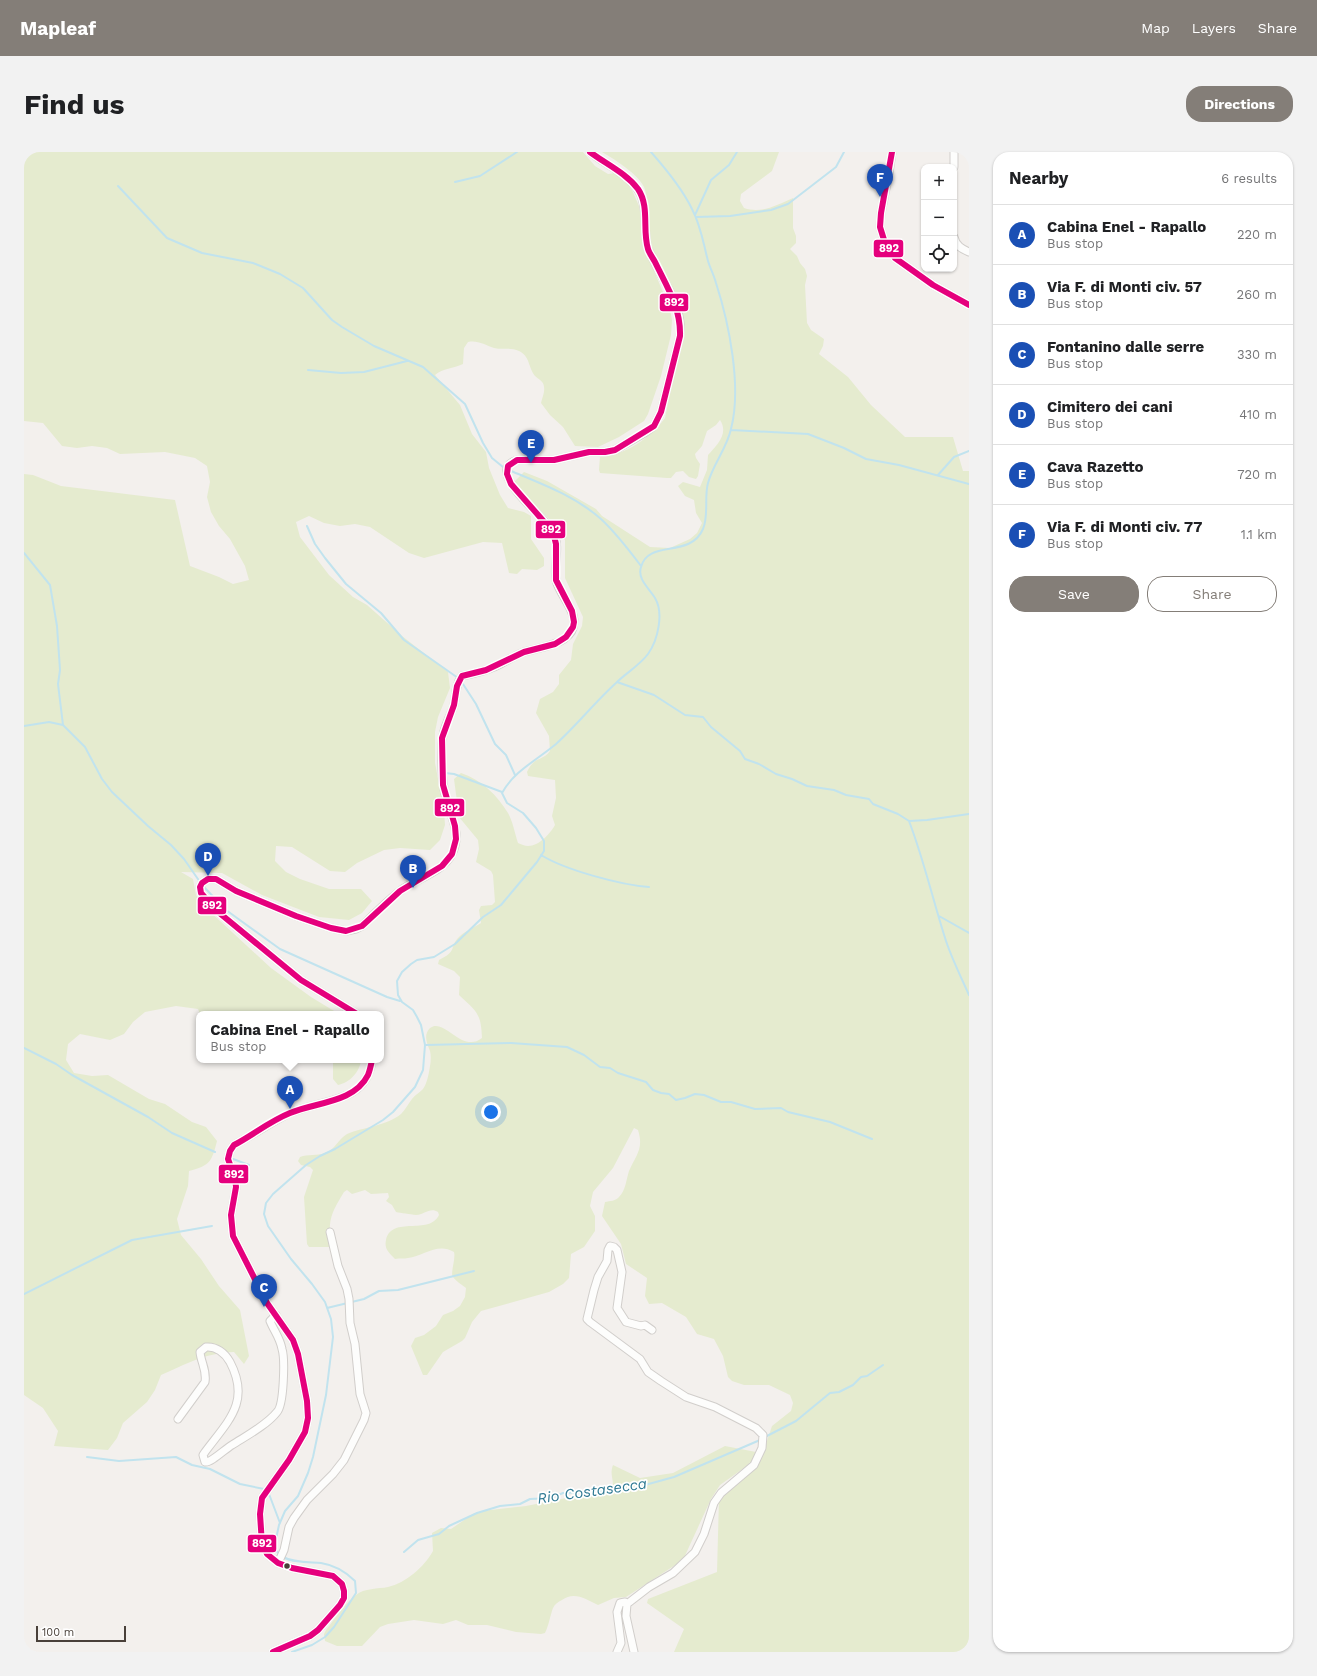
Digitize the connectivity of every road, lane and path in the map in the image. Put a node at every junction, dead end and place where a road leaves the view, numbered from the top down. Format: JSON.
{"nodes":[{"id":1,"x":590,"y":152,"type":"edge"},
{"id":2,"x":892,"y":152,"type":"edge"},
{"id":3,"x":954,"y":152,"type":"edge"},
{"id":4,"x":954,"y":164,"type":"edge"},
{"id":5,"x":957,"y":244,"type":"edge"},
{"id":6,"x":969,"y":252,"type":"edge"},
{"id":7,"x":969,"y":305,"type":"edge"},
{"id":8,"x":351,"y":1011,"type":"edge"},
{"id":9,"x":371,"y":1063,"type":"edge"},
{"id":10,"x":330,"y":1232,"type":"dead end"},
{"id":11,"x":276,"y":1315,"type":"junction"},
{"id":12,"x":652,"y":1330,"type":"dead end"},
{"id":13,"x":178,"y":1419,"type":"dead end"},
{"id":14,"x":279,"y":1561,"type":"junction"},
{"id":15,"x":627,"y":1604,"type":"junction"},
{"id":16,"x":272,"y":1652,"type":"edge"},
{"id":17,"x":617,"y":1652,"type":"edge"},
{"id":18,"x":634,"y":1652,"type":"edge"}],
"edges":[{"from":1,"to":8,"type":"street"},
{"from":2,"to":7,"type":"street"},
{"from":3,"to":4,"type":"street"},
{"from":5,"to":6,"type":"street"},
{"from":9,"to":11,"type":"street"},
{"from":10,"to":14,"type":"street"},
{"from":11,"to":13,"type":"street"},
{"from":11,"to":14,"type":"street"},
{"from":12,"to":15,"type":"street"},
{"from":14,"to":16,"type":"street"},
{"from":15,"to":17,"type":"street"},
{"from":15,"to":18,"type":"street"}]}
